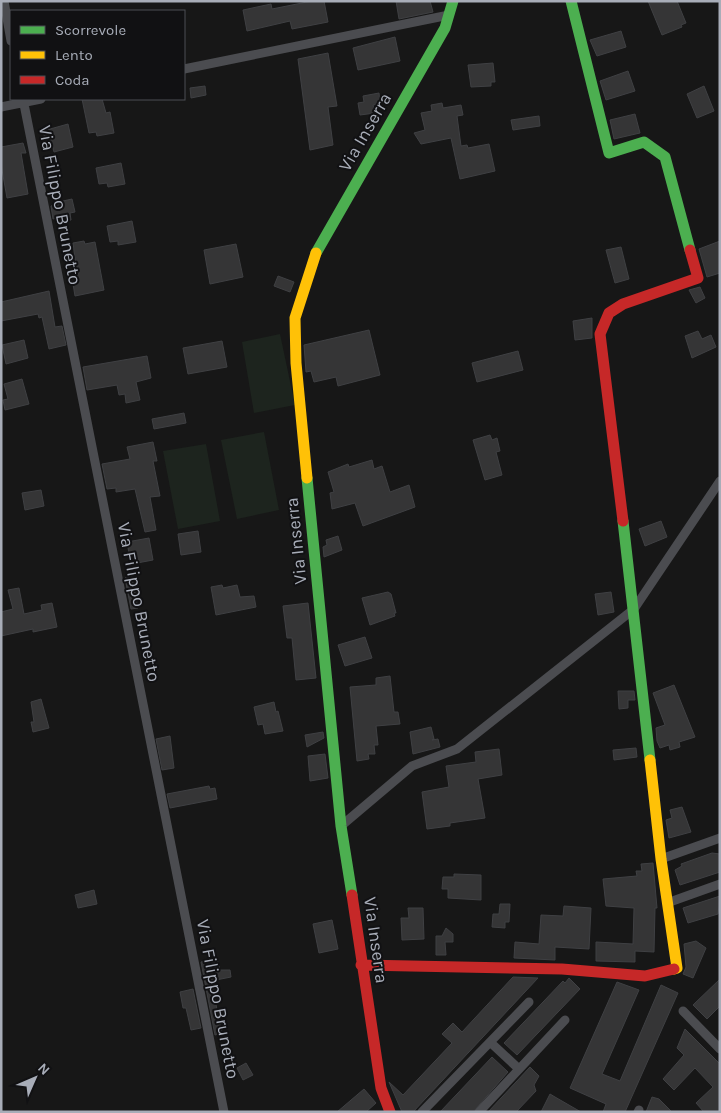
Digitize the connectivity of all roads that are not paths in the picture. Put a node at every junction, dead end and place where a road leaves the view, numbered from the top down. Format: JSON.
{"nodes":[{"id":1,"x":4,"y":1,"type":"edge"},
{"id":2,"x":453,"y":1,"type":"edge"},
{"id":3,"x":572,"y":1,"type":"edge"},
{"id":4,"x":449,"y":15,"type":"junction"},
{"id":5,"x":10,"y":35,"type":"edge"},
{"id":6,"x":185,"y":69,"type":"edge"},
{"id":7,"x":23,"y":101,"type":"edge"},
{"id":8,"x":1,"y":107,"type":"edge"},
{"id":9,"x":720,"y":481,"type":"edge"},
{"id":10,"x":634,"y":609,"type":"junction"},
{"id":11,"x":341,"y":826,"type":"junction"},
{"id":12,"x":720,"y":838,"type":"edge"},
{"id":13,"x":661,"y":859,"type":"junction"},
{"id":14,"x":720,"y":884,"type":"edge"},
{"id":15,"x":667,"y":903,"type":"junction"},
{"id":16,"x":361,"y":966,"type":"junction"},
{"id":17,"x":529,"y":1002,"type":"dead end"},
{"id":18,"x":683,"y":1012,"type":"dead end"},
{"id":19,"x":565,"y":1020,"type":"dead end"},
{"id":20,"x":490,"y":1042,"type":"junction"},
{"id":21,"x":720,"y":1049,"type":"edge"},
{"id":22,"x":519,"y":1069,"type":"junction"},
{"id":23,"x":431,"y":1108,"type":"edge"},
{"id":24,"x":224,"y":1112,"type":"edge"},
{"id":25,"x":390,"y":1112,"type":"edge"},
{"id":26,"x":422,"y":1112,"type":"edge"},
{"id":27,"x":479,"y":1112,"type":"edge"}],
"edges":[{"from":1,"to":5,"type":"street"},
{"from":2,"to":4,"type":"street","name":"Via Inserra"},
{"from":3,"to":10,"type":"street"},
{"from":4,"to":6,"type":"street"},
{"from":4,"to":11,"type":"street","name":"Via Inserra"},
{"from":7,"to":8,"type":"street"},
{"from":7,"to":24,"type":"street","name":"Via Filippo Brunetto"},
{"from":9,"to":10,"type":"street"},
{"from":10,"to":11,"type":"street"},
{"from":10,"to":13,"type":"street"},
{"from":11,"to":16,"type":"street","name":"Via Inserra"},
{"from":12,"to":13,"type":"street"},
{"from":13,"to":15,"type":"street"},
{"from":14,"to":15,"type":"street"},
{"from":15,"to":16,"type":"street"},
{"from":16,"to":25,"type":"street","name":"Via Inserra"},
{"from":17,"to":20,"type":"street"},
{"from":18,"to":21,"type":"street"},
{"from":19,"to":22,"type":"street"},
{"from":20,"to":22,"type":"street"},
{"from":20,"to":23,"type":"street"},
{"from":22,"to":27,"type":"street"},
{"from":23,"to":26,"type":"street"}]}
